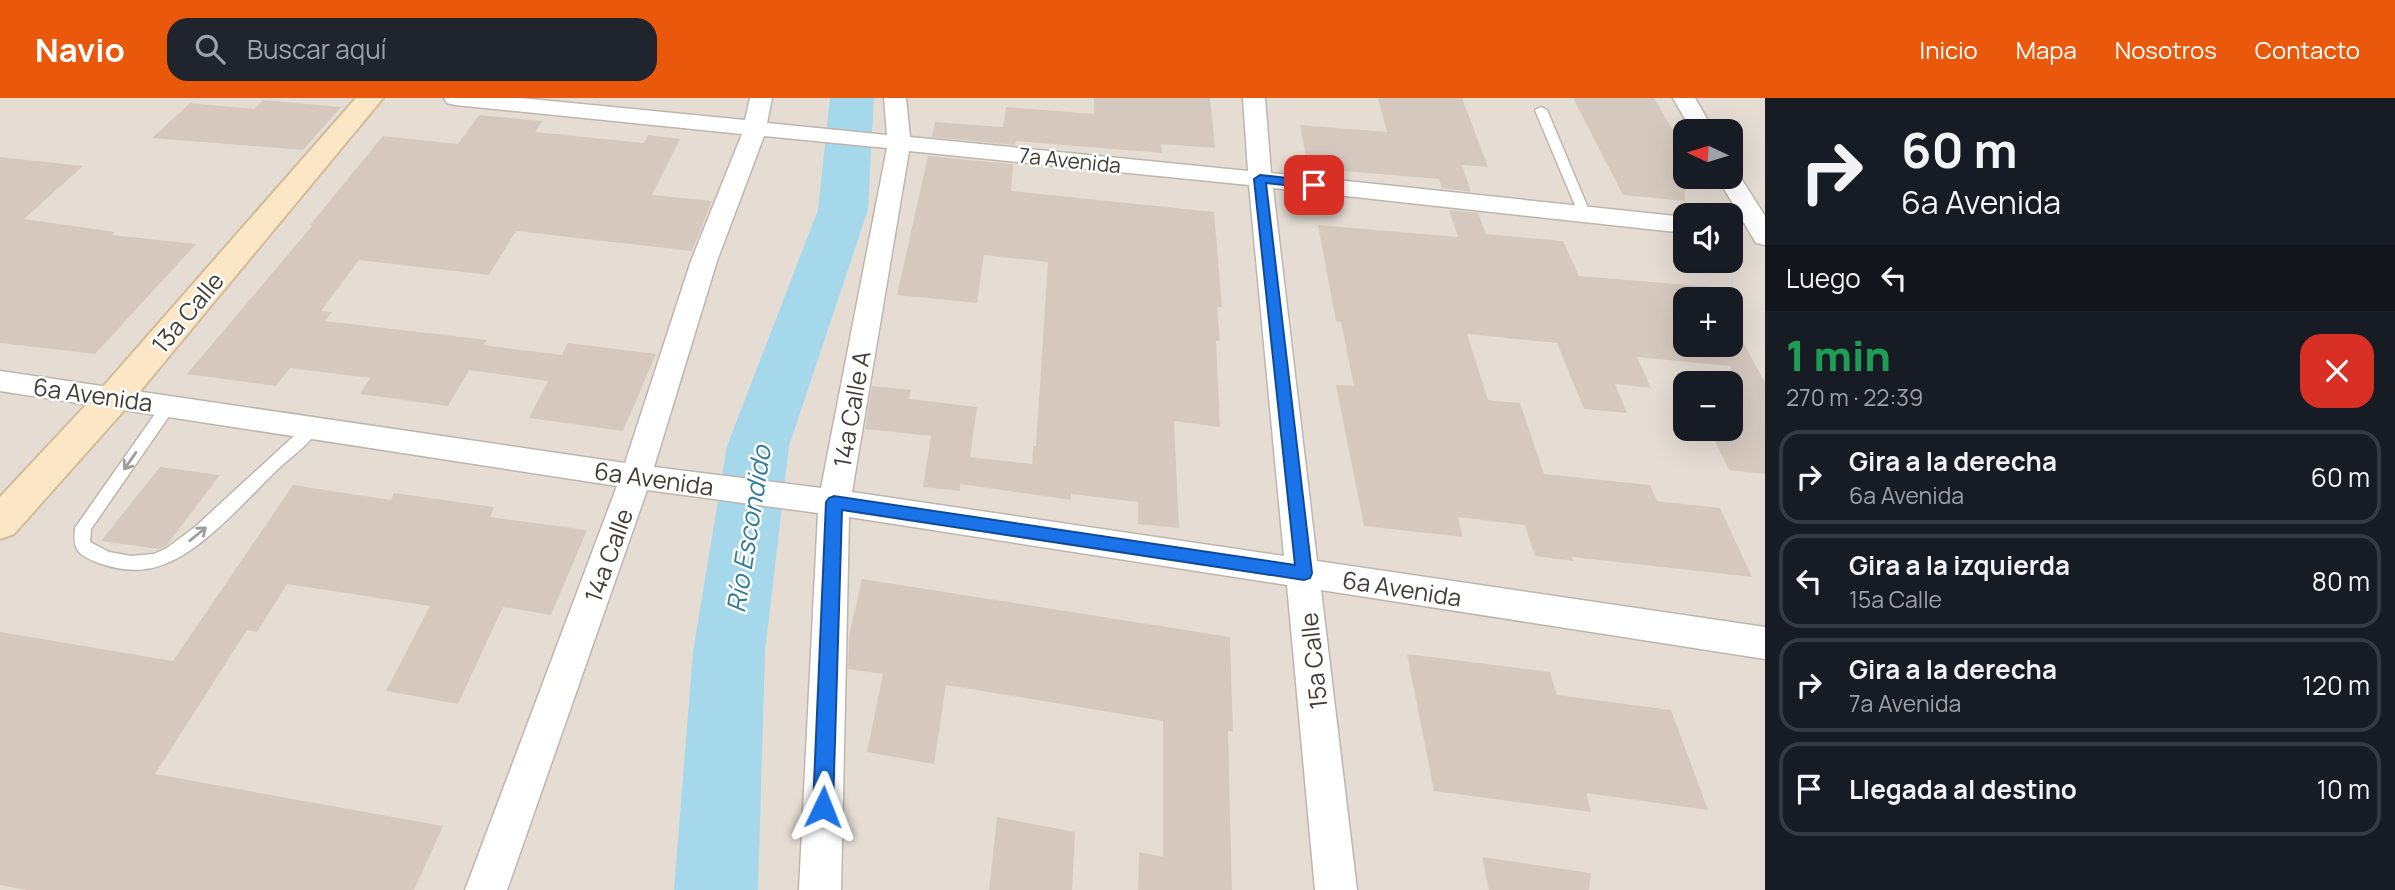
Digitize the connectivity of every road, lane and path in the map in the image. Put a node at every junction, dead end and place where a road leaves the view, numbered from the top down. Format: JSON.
{"nodes":[{"id":1,"x":370,"y":98,"type":"edge"},
{"id":2,"x":455,"y":98,"type":"edge"},
{"id":3,"x":761,"y":98,"type":"edge"},
{"id":4,"x":895,"y":98,"type":"edge"},
{"id":5,"x":1254,"y":98,"type":"edge"},
{"id":6,"x":1684,"y":98,"type":"edge"},
{"id":7,"x":1541,"y":110,"type":"dead end"},
{"id":8,"x":1696,"y":119,"type":"edge"},
{"id":9,"x":755,"y":129,"type":"junction"},
{"id":10,"x":888,"y":142,"type":"junction"},
{"id":11,"x":1260,"y":179,"type":"junction"},
{"id":12,"x":1736,"y":189,"type":"edge"},
{"id":13,"x":1584,"y":215,"type":"junction"},
{"id":14,"x":1673,"y":224,"type":"edge"},
{"id":15,"x":1743,"y":231,"type":"edge"},
{"id":16,"x":1764,"y":234,"type":"edge"},
{"id":17,"x":0,"y":380,"type":"edge"},
{"id":18,"x":114,"y":398,"type":"junction"},
{"id":19,"x":169,"y":405,"type":"junction"},
{"id":20,"x":313,"y":427,"type":"junction"},
{"id":21,"x":651,"y":478,"type":"junction"},
{"id":22,"x":830,"y":502,"type":"junction"},
{"id":23,"x":0,"y":523,"type":"edge"},
{"id":24,"x":1304,"y":573,"type":"junction"},
{"id":25,"x":1765,"y":643,"type":"edge"},
{"id":26,"x":486,"y":890,"type":"edge"},
{"id":27,"x":820,"y":890,"type":"edge"},
{"id":28,"x":1336,"y":890,"type":"edge"}],
"edges":[{"from":1,"to":18,"type":"street","name":"13a Calle"},
{"from":2,"to":9,"type":"street","name":"7a Avenida"},
{"from":3,"to":9,"type":"street","name":"14a Calle"},
{"from":4,"to":10,"type":"street","name":"14a Calle A"},
{"from":5,"to":11,"type":"street","name":"15a Calle"},
{"from":6,"to":8,"type":"street"},
{"from":7,"to":13,"type":"lane"},
{"from":9,"to":10,"type":"street","name":"7a Avenida"},
{"from":9,"to":21,"type":"street","name":"14a Calle"},
{"from":10,"to":11,"type":"street","name":"7a Avenida"},
{"from":10,"to":22,"type":"street","name":"14a Calle A"},
{"from":11,"to":13,"type":"street","name":"7a Avenida"},
{"from":11,"to":24,"type":"street","name":"15a Calle"},
{"from":12,"to":16,"type":"street"},
{"from":13,"to":14,"type":"street","name":"7a Avenida"},
{"from":15,"to":16,"type":"street"},
{"from":17,"to":18,"type":"street","name":"6a Avenida"},
{"from":18,"to":19,"type":"street","name":"6a Avenida"},
{"from":18,"to":23,"type":"street","name":"13a Calle"},
{"from":19,"to":20,"type":"street","name":"6a Avenida"},
{"from":19,"to":20,"type":"lane","one_way":true},
{"from":20,"to":21,"type":"street","name":"6a Avenida"},
{"from":21,"to":22,"type":"street","name":"6a Avenida"},
{"from":21,"to":26,"type":"street","name":"14a Calle"},
{"from":22,"to":24,"type":"street","name":"6a Avenida"},
{"from":22,"to":27,"type":"street","name":"14a Calle A"},
{"from":24,"to":25,"type":"street","name":"6a Avenida"},
{"from":24,"to":28,"type":"street","name":"15a Calle"}]}
